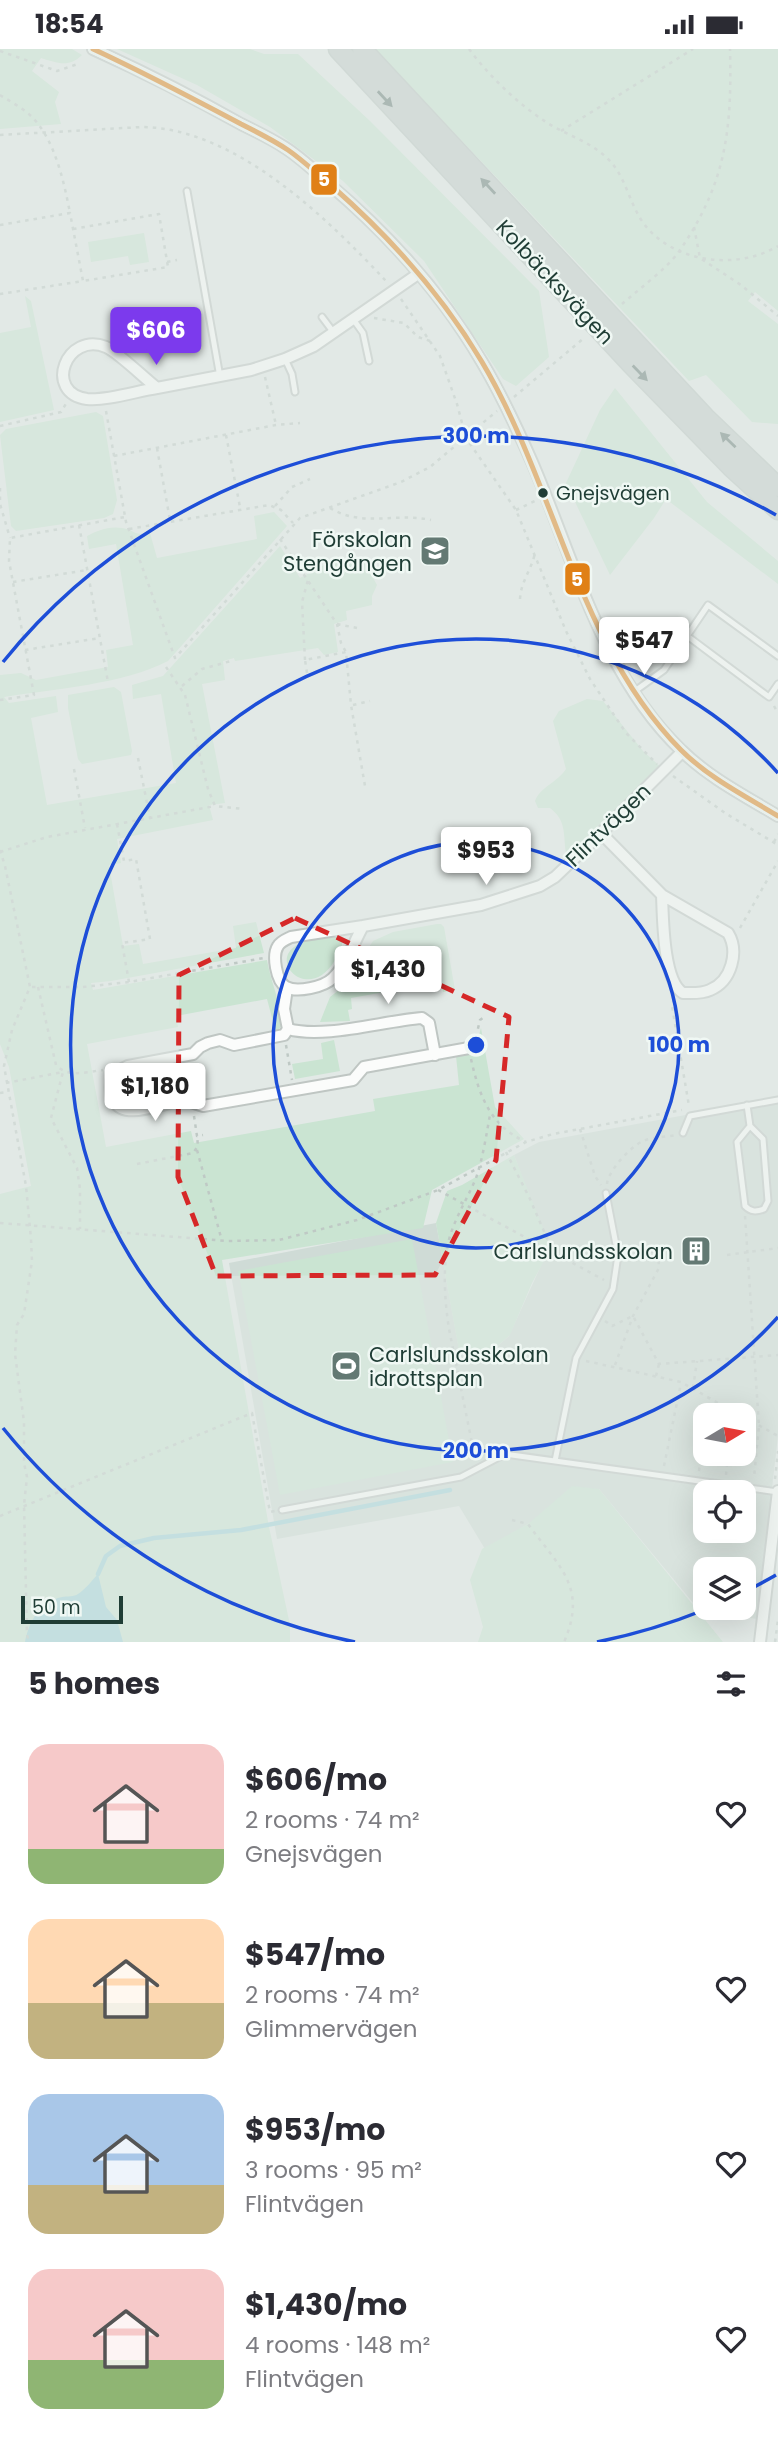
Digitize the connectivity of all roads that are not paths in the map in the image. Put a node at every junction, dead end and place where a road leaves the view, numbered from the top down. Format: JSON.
{"nodes":[{"id":1,"x":93,"y":49,"type":"edge"},
{"id":2,"x":338,"y":49,"type":"edge"},
{"id":3,"x":362,"y":49,"type":"edge"},
{"id":4,"x":187,"y":191,"type":"dead end"},
{"id":5,"x":418,"y":274,"type":"junction"},
{"id":6,"x":321,"y":317,"type":"dead end"},
{"id":7,"x":353,"y":319,"type":"junction"},
{"id":8,"x":334,"y":333,"type":"junction"},
{"id":9,"x":285,"y":359,"type":"junction"},
{"id":10,"x":369,"y":361,"type":"dead end"},
{"id":11,"x":220,"y":377,"type":"junction"},
{"id":12,"x":157,"y":388,"type":"junction"},
{"id":13,"x":295,"y":392,"type":"dead end"},
{"id":14,"x":778,"y":487,"type":"edge"},
{"id":15,"x":778,"y":510,"type":"edge"},
{"id":16,"x":686,"y":635,"type":"junction"},
{"id":17,"x":778,"y":656,"type":"edge"},
{"id":18,"x":778,"y":684,"type":"edge"},
{"id":19,"x":635,"y":691,"type":"junction"},
{"id":20,"x":682,"y":752,"type":"junction"},
{"id":21,"x":778,"y":816,"type":"edge"},
{"id":22,"x":601,"y":833,"type":"junction"},
{"id":23,"x":662,"y":895,"type":"junction"},
{"id":24,"x":363,"y":926,"type":"junction"},
{"id":25,"x":288,"y":988,"type":"junction"},
{"id":26,"x":286,"y":1032,"type":"junction"},
{"id":27,"x":469,"y":1048,"type":"road end"},
{"id":28,"x":435,"y":1055,"type":"junction"},
{"id":29,"x":778,"y":1100,"type":"edge"},
{"id":30,"x":747,"y":1105,"type":"junction"},
{"id":31,"x":750,"y":1126,"type":"junction"},
{"id":32,"x":683,"y":1133,"type":"road end"},
{"id":33,"x":606,"y":1193,"type":"road end"},
{"id":34,"x":555,"y":1461,"type":"junction"},
{"id":35,"x":776,"y":1492,"type":"edge"},
{"id":36,"x":282,"y":1510,"type":"road end"},
{"id":37,"x":760,"y":1642,"type":"edge"}],
"edges":[{"from":1,"to":5,"type":"street"},
{"from":2,"to":15,"type":"highway","name":"Kolbäcksvägen","one_way":true},
{"from":14,"to":3,"type":"highway","name":"Kolbäcksvägen","one_way":true},
{"from":4,"to":11,"type":"lane"},
{"from":5,"to":7,"type":"street"},
{"from":5,"to":19,"type":"street"},
{"from":6,"to":8,"type":"lane"},
{"from":7,"to":8,"type":"street"},
{"from":7,"to":10,"type":"lane"},
{"from":8,"to":9,"type":"street"},
{"from":9,"to":11,"type":"street"},
{"from":9,"to":13,"type":"lane"},
{"from":11,"to":12,"type":"street"},
{"from":12,"to":12,"type":"street"},
{"from":16,"to":17,"type":"lane"},
{"from":16,"to":18,"type":"lane"},
{"from":16,"to":19,"type":"lane"},
{"from":19,"to":20,"type":"street"},
{"from":20,"to":21,"type":"street"},
{"from":20,"to":22,"type":"street","name":"Flintvägen"},
{"from":22,"to":23,"type":"street"},
{"from":22,"to":24,"type":"street","name":"Flintvägen"},
{"from":23,"to":23,"type":"street"},
{"from":24,"to":25,"type":"street"},
{"from":24,"to":25,"type":"street","name":"Flintvägen"},
{"from":25,"to":26,"type":"street","name":"Flintvägen"},
{"from":26,"to":28,"type":"street"},
{"from":26,"to":28,"type":"street"},
{"from":27,"to":28,"type":"street"},
{"from":29,"to":30,"type":"lane"},
{"from":30,"to":31,"type":"lane"},
{"from":30,"to":32,"type":"lane"},
{"from":31,"to":31,"type":"lane"},
{"from":33,"to":34,"type":"lane"},
{"from":34,"to":35,"type":"lane"},
{"from":34,"to":36,"type":"lane"},
{"from":35,"to":37,"type":"street"}]}
